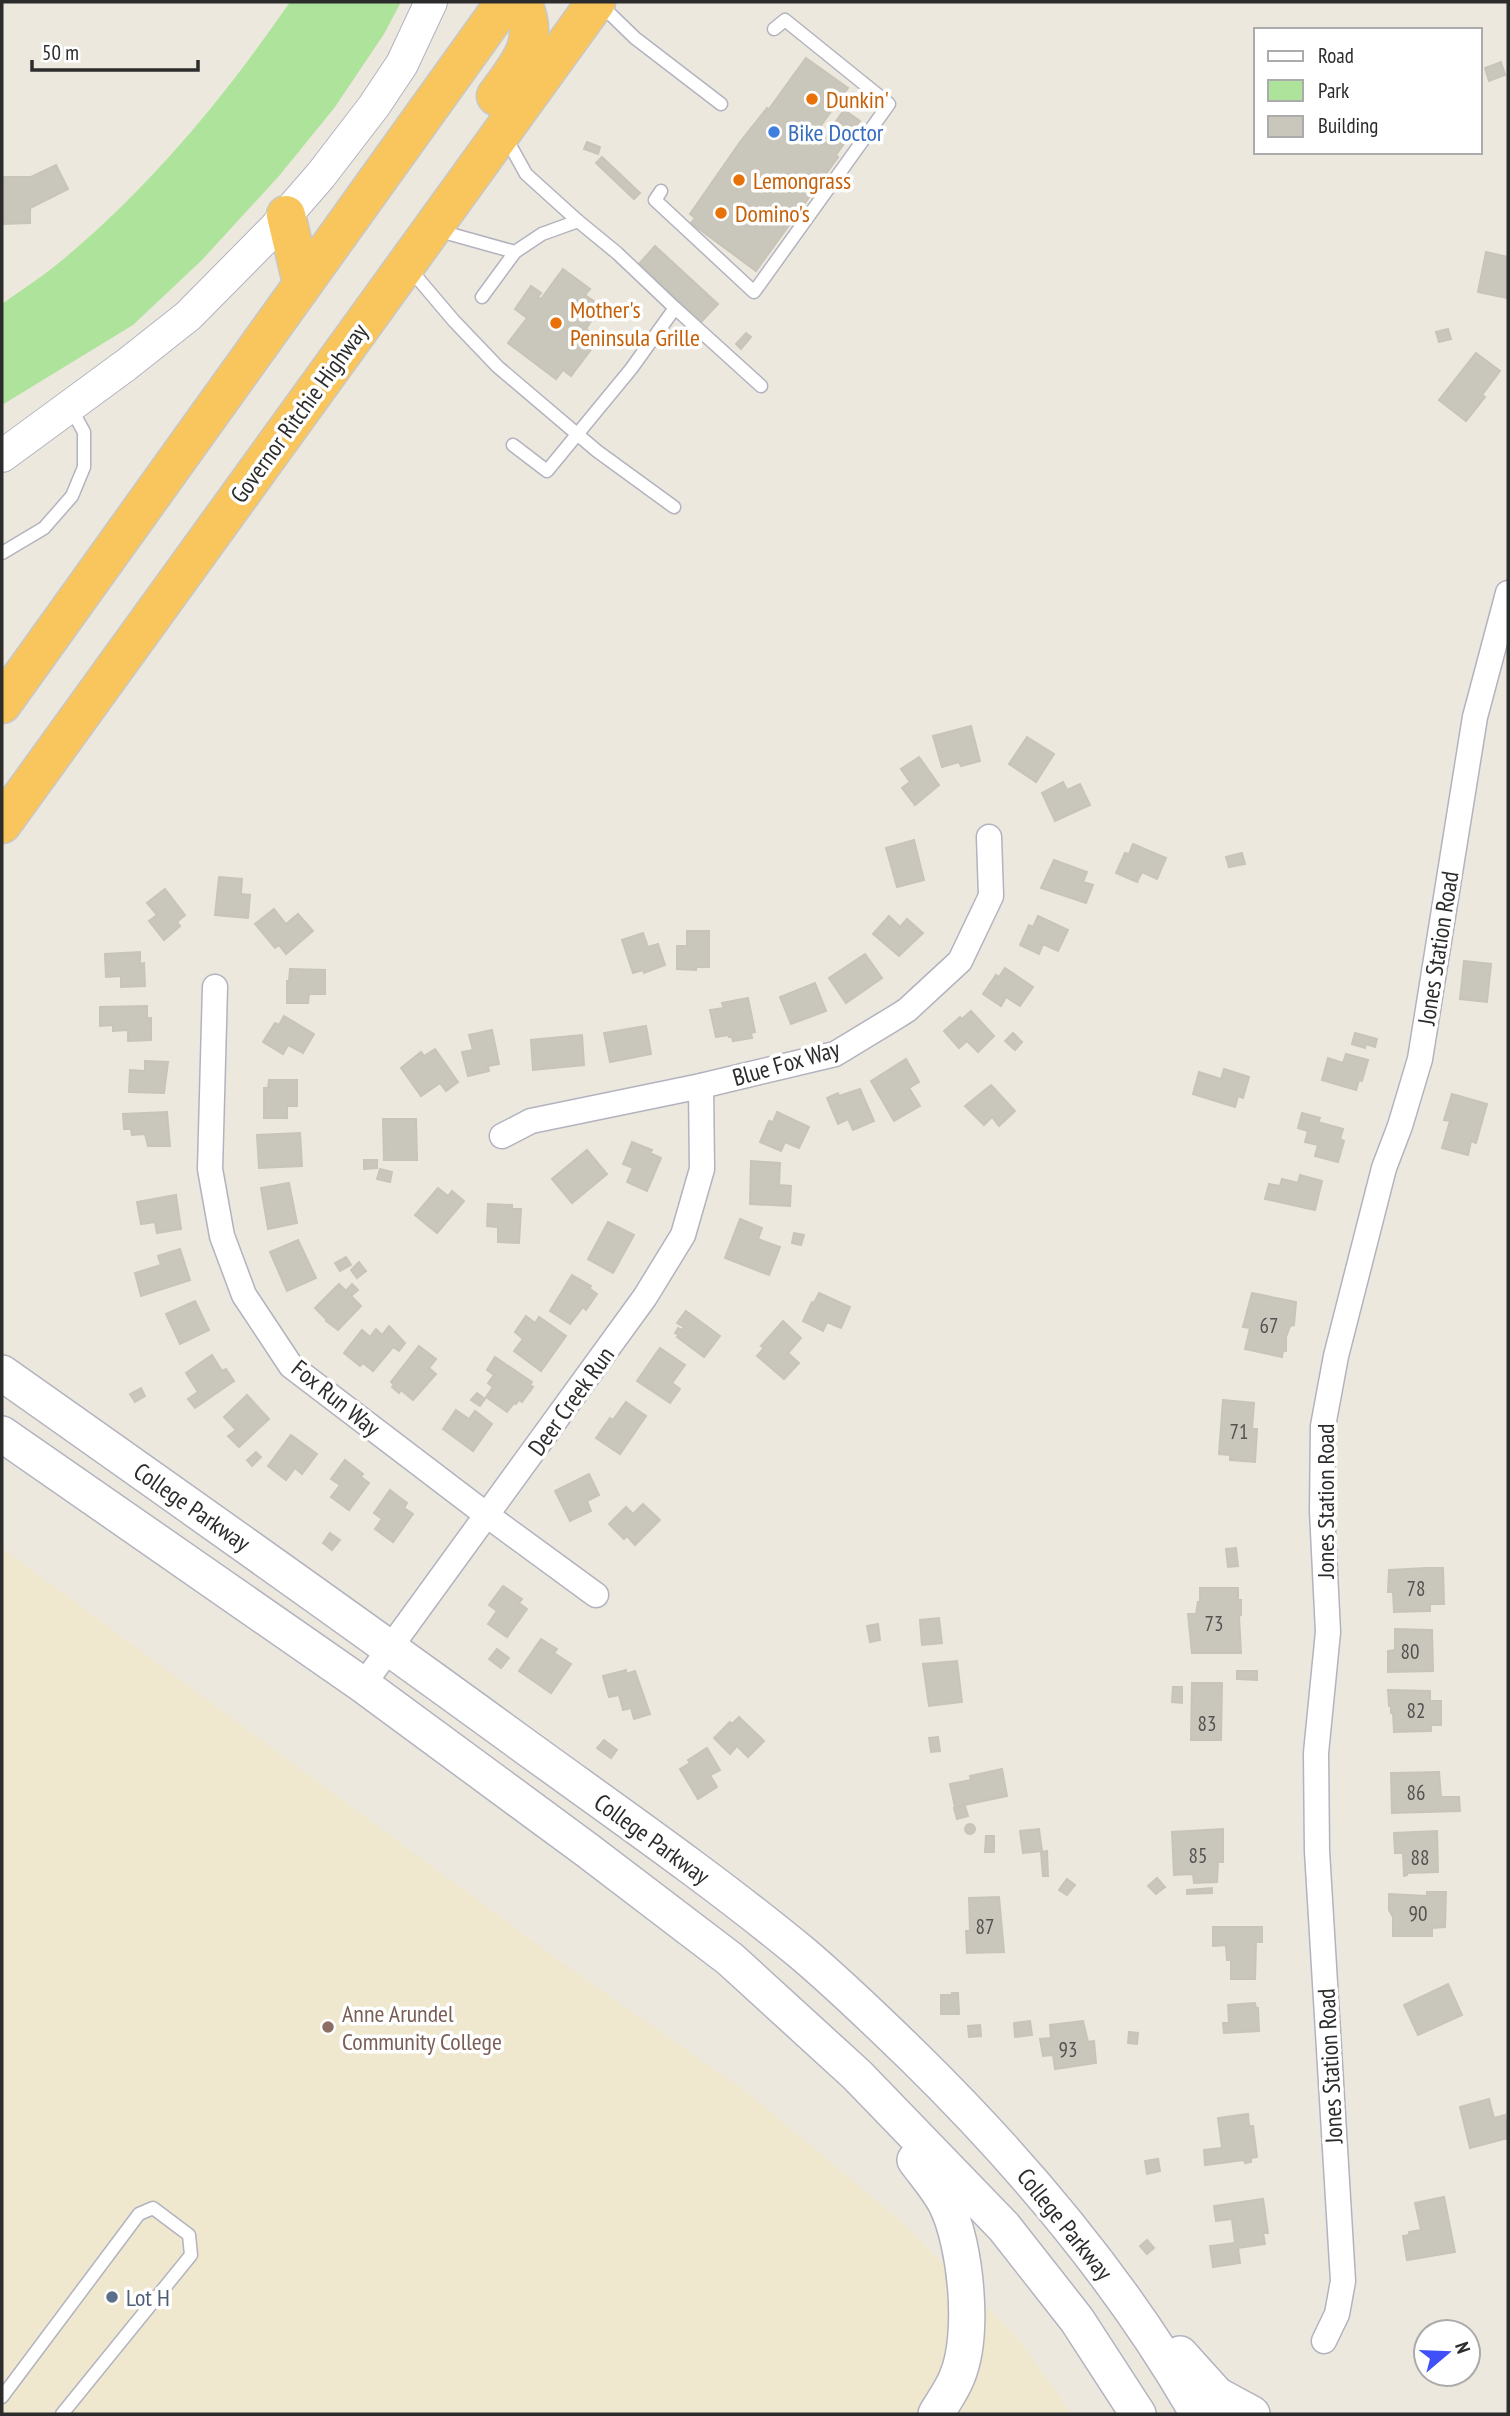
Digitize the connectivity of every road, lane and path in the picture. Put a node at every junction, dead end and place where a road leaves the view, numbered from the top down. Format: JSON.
{"nodes":[{"id":1,"x":431,"y":2,"type":"edge"},
{"id":2,"x":505,"y":2,"type":"edge"},
{"id":3,"x":522,"y":2,"type":"edge"},
{"id":4,"x":597,"y":2,"type":"edge"},
{"id":5,"x":774,"y":29,"type":"dead end"},
{"id":6,"x":721,"y":104,"type":"dead end"},
{"id":7,"x":503,"y":131,"type":"junction"},
{"id":8,"x":661,"y":191,"type":"dead end"},
{"id":9,"x":286,"y":215,"type":"junction"},
{"id":10,"x":578,"y":221,"type":"junction"},
{"id":11,"x":433,"y":229,"type":"junction"},
{"id":12,"x":515,"y":252,"type":"junction"},
{"id":13,"x":406,"y":265,"type":"junction"},
{"id":14,"x":302,"y":283,"type":"junction"},
{"id":15,"x":482,"y":297,"type":"dead end"},
{"id":16,"x":675,"y":309,"type":"junction"},
{"id":17,"x":338,"y":360,"type":"junction"},
{"id":18,"x":761,"y":386,"type":"dead end"},
{"id":19,"x":70,"y":407,"type":"junction"},
{"id":20,"x":578,"y":434,"type":"junction"},
{"id":21,"x":513,"y":445,"type":"dead end"},
{"id":22,"x":2,"y":456,"type":"edge"},
{"id":23,"x":674,"y":507,"type":"dead end"},
{"id":24,"x":2,"y":553,"type":"edge"},
{"id":25,"x":1508,"y":593,"type":"edge"},
{"id":26,"x":2,"y":704,"type":"edge"},
{"id":27,"x":2,"y":824,"type":"edge"},
{"id":28,"x":989,"y":837,"type":"dead end"},
{"id":29,"x":215,"y":987,"type":"dead end"},
{"id":30,"x":701,"y":1086,"type":"junction"},
{"id":31,"x":502,"y":1136,"type":"dead end"},
{"id":32,"x":2,"y":1373,"type":"edge"},
{"id":33,"x":2,"y":1434,"type":"edge"},
{"id":34,"x":488,"y":1516,"type":"junction"},
{"id":35,"x":596,"y":1595,"type":"dead end"},
{"id":36,"x":391,"y":1647,"type":"junction"},
{"id":37,"x":363,"y":1685,"type":"junction"},
{"id":38,"x":857,"y":2076,"type":"junction"},
{"id":39,"x":1121,"y":2293,"type":"junction"},
{"id":40,"x":1324,"y":2341,"type":"dead end"},
{"id":41,"x":2,"y":2397,"type":"edge"},
{"id":42,"x":62,"y":2414,"type":"edge"},
{"id":43,"x":936,"y":2414,"type":"edge"},
{"id":44,"x":1138,"y":2414,"type":"edge"},
{"id":45,"x":1198,"y":2414,"type":"edge"},
{"id":46,"x":1252,"y":2414,"type":"edge"}],
"edges":[{"from":1,"to":9,"type":"street"},
{"from":2,"to":14,"type":"highway"},
{"from":3,"to":17,"type":"highway"},
{"from":4,"to":6,"type":"lane"},
{"from":4,"to":7,"type":"highway","name":"Governor Ritchie Highway"},
{"from":5,"to":8,"type":"lane"},
{"from":7,"to":10,"type":"lane"},
{"from":7,"to":11,"type":"highway","name":"Governor Ritchie Highway"},
{"from":9,"to":14,"type":"highway"},
{"from":9,"to":19,"type":"street"},
{"from":10,"to":12,"type":"lane"},
{"from":10,"to":16,"type":"lane"},
{"from":11,"to":12,"type":"lane"},
{"from":11,"to":13,"type":"highway","name":"Governor Ritchie Highway"},
{"from":12,"to":15,"type":"lane"},
{"from":13,"to":17,"type":"highway","name":"Governor Ritchie Highway"},
{"from":13,"to":20,"type":"lane"},
{"from":14,"to":26,"type":"highway"},
{"from":16,"to":18,"type":"lane"},
{"from":16,"to":20,"type":"lane"},
{"from":17,"to":27,"type":"highway","name":"Governor Ritchie Highway"},
{"from":19,"to":22,"type":"street"},
{"from":19,"to":24,"type":"lane"},
{"from":20,"to":21,"type":"lane"},
{"from":20,"to":23,"type":"lane"},
{"from":25,"to":40,"type":"street","name":"Jones Station Road"},
{"from":28,"to":30,"type":"street","name":"Blue Fox Way"},
{"from":29,"to":34,"type":"street","name":"Fox Run Way"},
{"from":30,"to":31,"type":"street","name":"Blue Fox Way"},
{"from":30,"to":34,"type":"street","name":"Deer Creek Run"},
{"from":32,"to":36,"type":"main road","name":"College Parkway"},
{"from":33,"to":37,"type":"main road","name":"College Parkway"},
{"from":34,"to":35,"type":"street","name":"Fox Run Way"},
{"from":34,"to":36,"type":"street","name":"Deer Creek Run"},
{"from":36,"to":37,"type":"street","name":"Deer Creek Run"},
{"from":36,"to":39,"type":"main road","name":"College Parkway"},
{"from":37,"to":38,"type":"main road","name":"College Parkway"},
{"from":38,"to":43,"type":"main road"},
{"from":38,"to":44,"type":"main road","name":"College Parkway"},
{"from":39,"to":45,"type":"main road","name":"College Parkway"},
{"from":39,"to":46,"type":"main road"},
{"from":41,"to":42,"type":"lane"}]}
